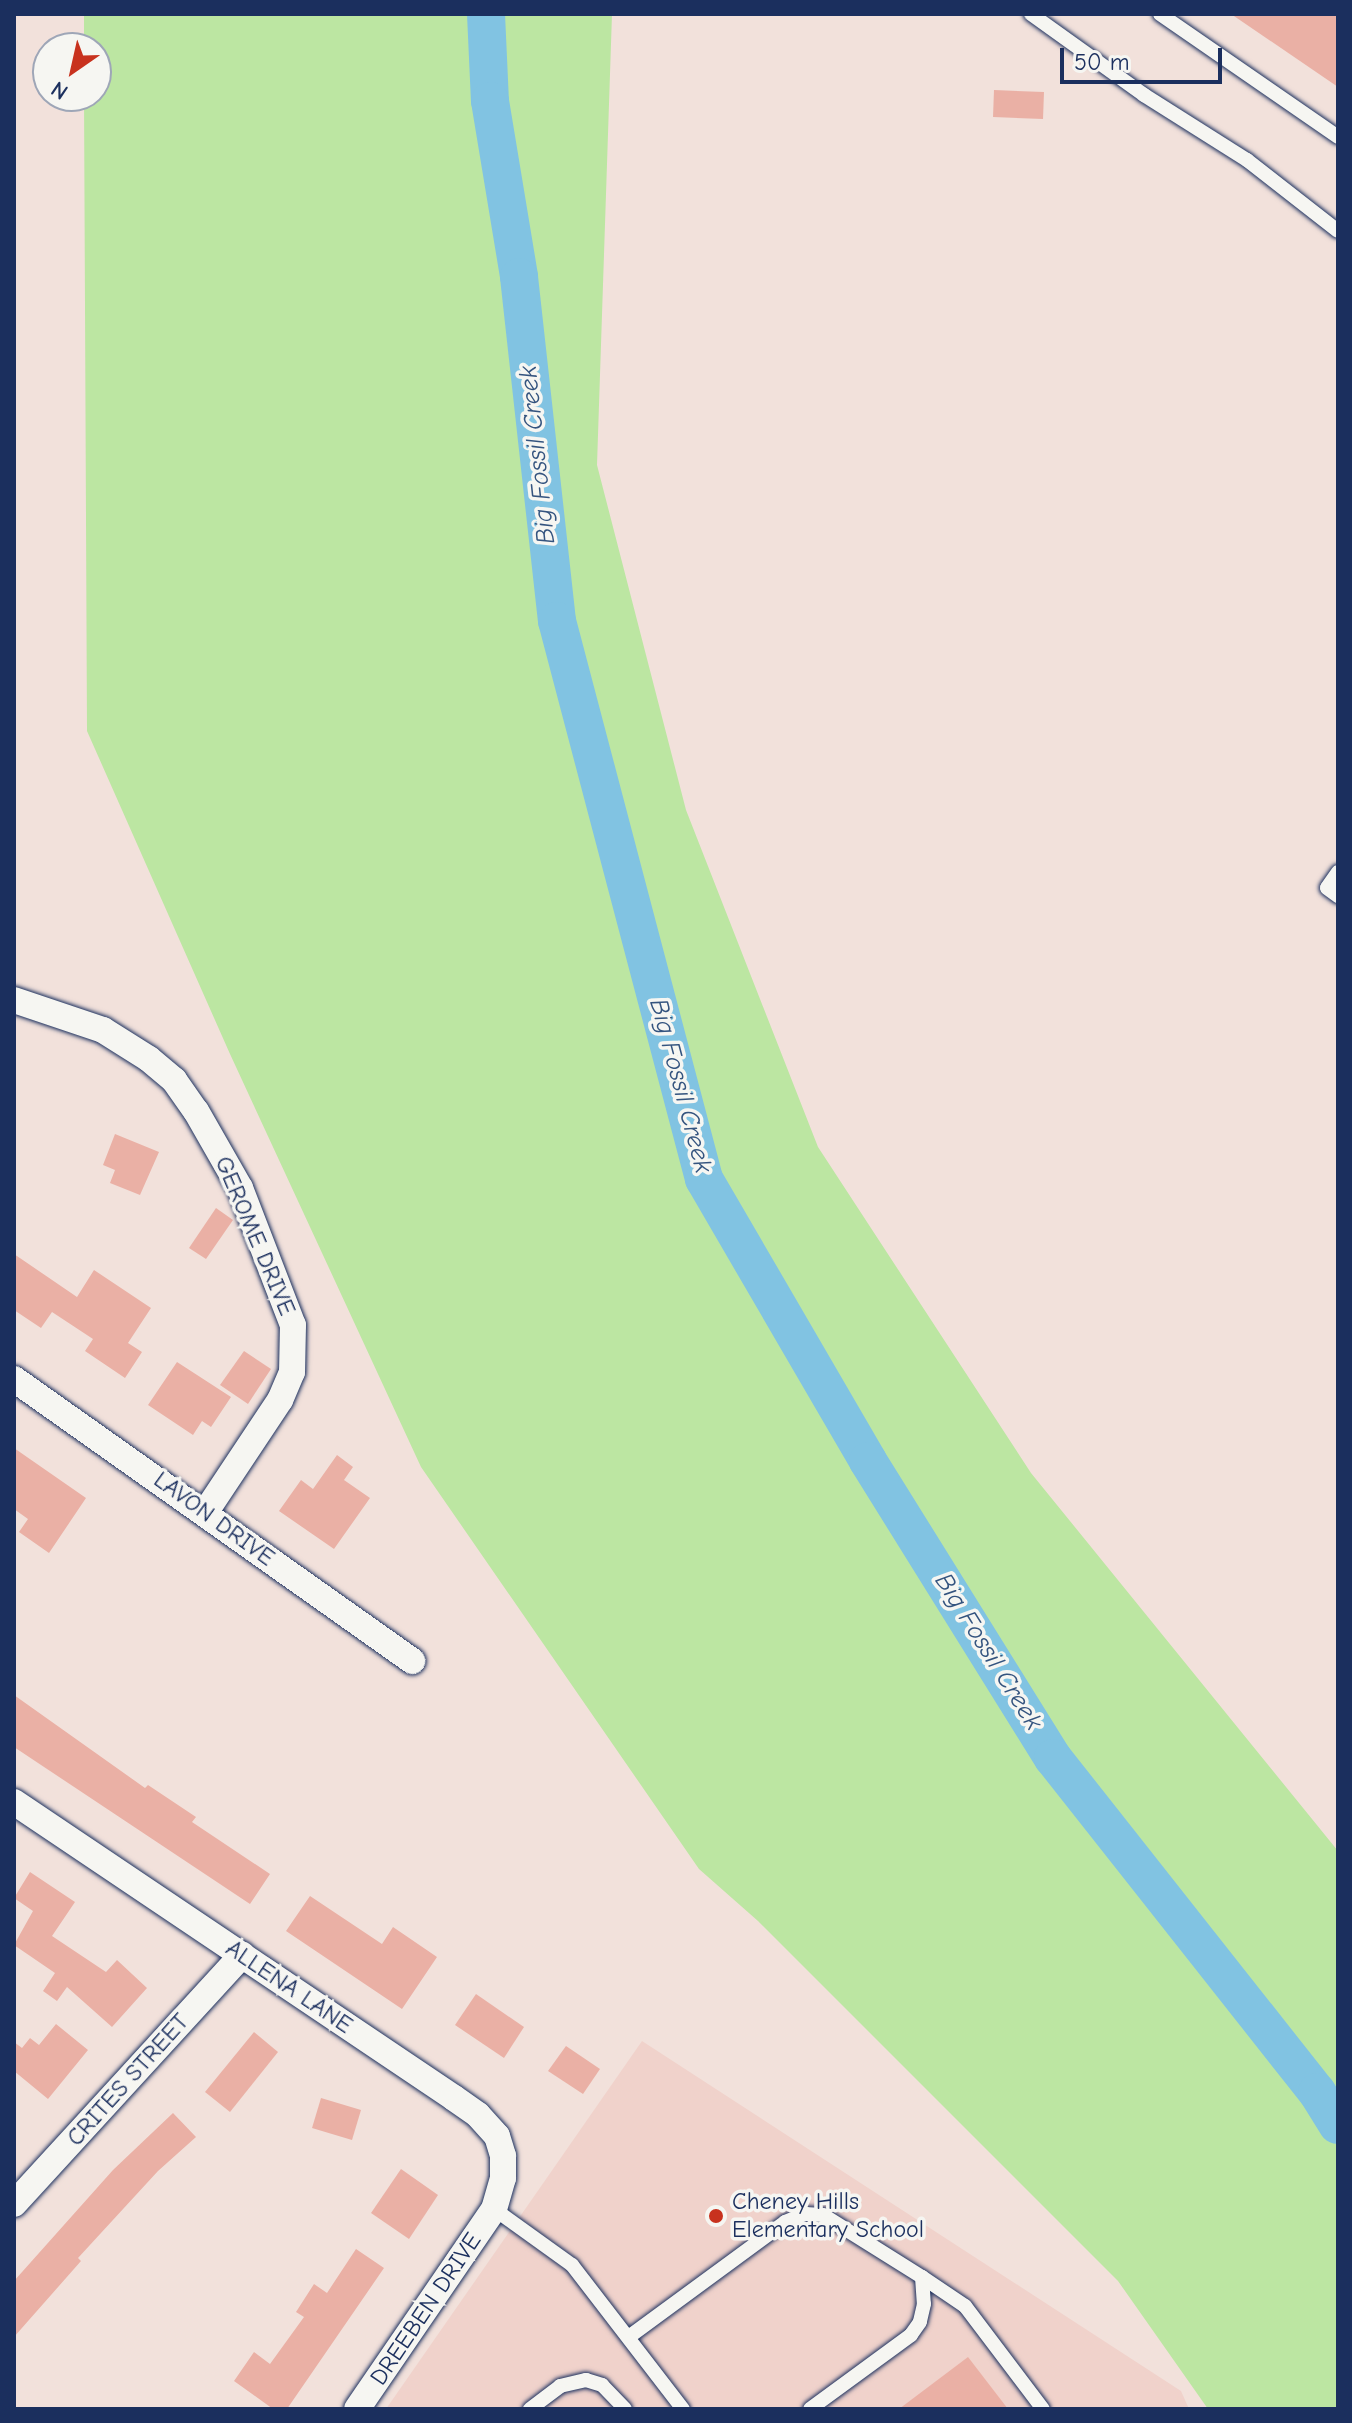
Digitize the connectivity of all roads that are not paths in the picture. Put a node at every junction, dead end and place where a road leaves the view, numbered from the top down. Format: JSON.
{"nodes":[{"id":1,"x":1031,"y":14,"type":"edge"},
{"id":2,"x":1160,"y":14,"type":"edge"},
{"id":3,"x":1338,"y":137,"type":"edge"},
{"id":4,"x":1338,"y":231,"type":"edge"},
{"id":5,"x":1338,"y":872,"type":"edge"},
{"id":6,"x":1338,"y":896,"type":"edge"},
{"id":7,"x":14,"y":1000,"type":"edge"},
{"id":8,"x":14,"y":1379,"type":"edge"},
{"id":9,"x":205,"y":1513,"type":"junction"},
{"id":10,"x":412,"y":1661,"type":"dead end"},
{"id":11,"x":14,"y":1802,"type":"edge"},
{"id":12,"x":242,"y":1955,"type":"junction"},
{"id":13,"x":14,"y":2204,"type":"edge"},
{"id":14,"x":494,"y":2209,"type":"junction"},
{"id":15,"x":922,"y":2277,"type":"junction"},
{"id":16,"x":630,"y":2336,"type":"junction"},
{"id":17,"x":357,"y":2409,"type":"edge"},
{"id":18,"x":530,"y":2409,"type":"edge"},
{"id":19,"x":625,"y":2409,"type":"edge"},
{"id":20,"x":683,"y":2409,"type":"edge"},
{"id":21,"x":810,"y":2409,"type":"edge"},
{"id":22,"x":1043,"y":2409,"type":"edge"}],
"edges":[{"from":1,"to":4,"type":"lane"},
{"from":2,"to":3,"type":"lane"},
{"from":5,"to":6,"type":"lane"},
{"from":7,"to":9,"type":"street","name":"GEROME DRIVE"},
{"from":8,"to":9,"type":"street","name":"LAVON DRIVE"},
{"from":9,"to":10,"type":"street","name":"LAVON DRIVE"},
{"from":11,"to":12,"type":"street","name":"ALLENA LANE"},
{"from":12,"to":13,"type":"street","name":"CRITES STREET"},
{"from":12,"to":14,"type":"street","name":"ALLENA LANE"},
{"from":14,"to":16,"type":"lane"},
{"from":14,"to":17,"type":"street","name":"DREEBEN DRIVE"},
{"from":15,"to":16,"type":"lane"},
{"from":15,"to":21,"type":"lane"},
{"from":15,"to":22,"type":"lane"},
{"from":16,"to":20,"type":"lane"},
{"from":18,"to":19,"type":"lane"}]}
